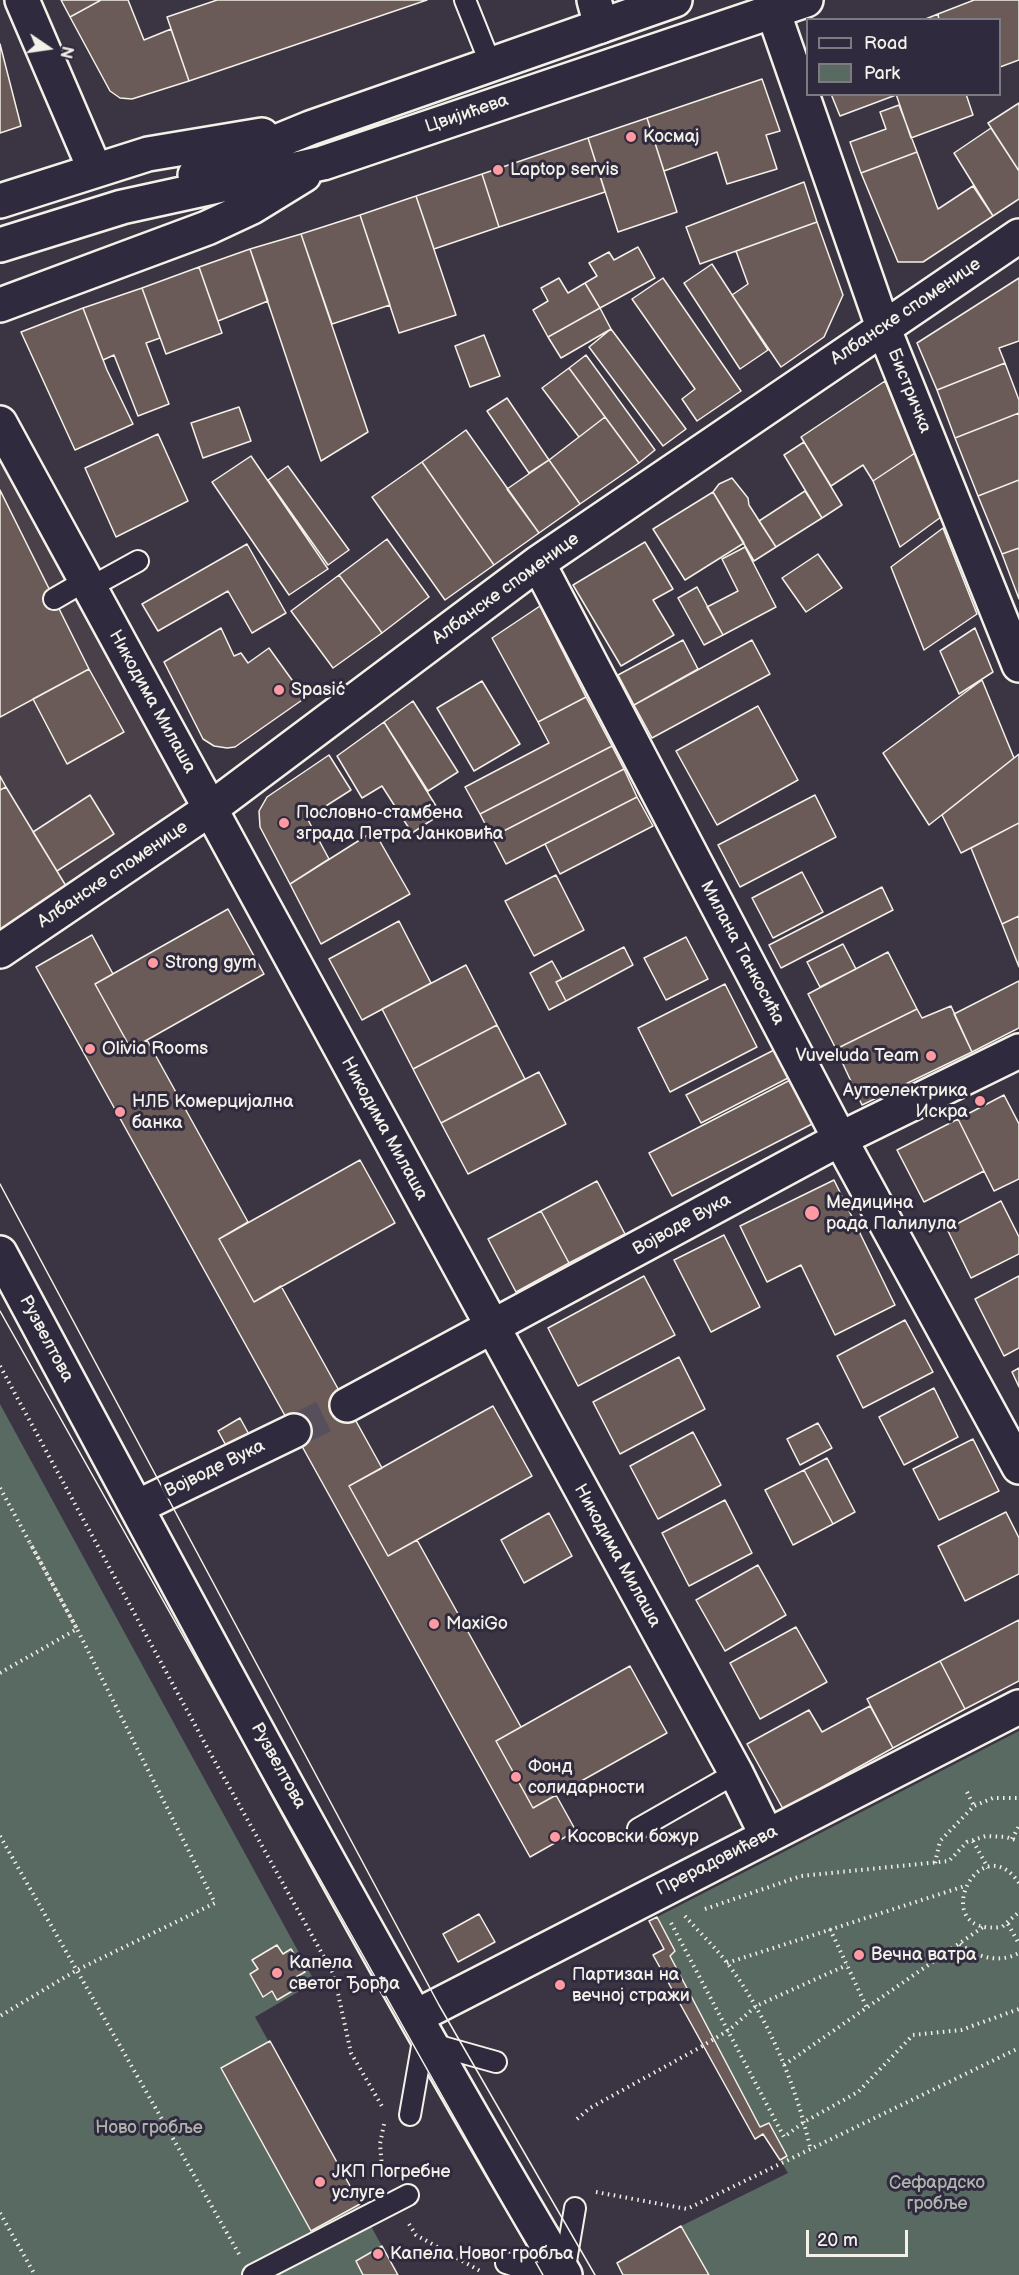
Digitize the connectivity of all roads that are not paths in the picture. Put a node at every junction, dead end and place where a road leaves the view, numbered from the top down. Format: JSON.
{"nodes":[{"id":1,"x":22,"y":0,"type":"edge"},
{"id":2,"x":465,"y":0,"type":"edge"},
{"id":3,"x":675,"y":0,"type":"edge"},
{"id":4,"x":806,"y":0,"type":"edge"},
{"id":5,"x":773,"y":11,"type":"junction"},
{"id":6,"x":598,"y":13,"type":"edge"},
{"id":7,"x":491,"y":65,"type":"junction"},
{"id":8,"x":310,"y":128,"type":"junction"},
{"id":9,"x":323,"y":163,"type":"junction"},
{"id":10,"x":95,"y":170,"type":"junction"},
{"id":11,"x":0,"y":201,"type":"edge"},
{"id":12,"x":122,"y":207,"type":"junction"},
{"id":13,"x":1019,"y":236,"type":"edge"},
{"id":14,"x":0,"y":245,"type":"edge"},
{"id":15,"x":0,"y":305,"type":"edge"},
{"id":16,"x":883,"y":327,"type":"junction"},
{"id":17,"x":0,"y":423,"type":"edge"},
{"id":18,"x":138,"y":561,"type":"dead end"},
{"id":19,"x":538,"y":563,"type":"junction"},
{"id":20,"x":87,"y":584,"type":"junction"},
{"id":21,"x":54,"y":599,"type":"dead end"},
{"id":22,"x":1019,"y":665,"type":"edge"},
{"id":23,"x":210,"y":809,"type":"junction"},
{"id":24,"x":0,"y":951,"type":"edge"},
{"id":25,"x":1019,"y":1051,"type":"edge"},
{"id":26,"x":840,"y":1139,"type":"junction"},
{"id":27,"x":0,"y":1253,"type":"edge"},
{"id":28,"x":493,"y":1329,"type":"junction"},
{"id":29,"x":347,"y":1405,"type":"tunnel mouth"},
{"id":30,"x":294,"y":1431,"type":"tunnel mouth"},
{"id":31,"x":1019,"y":1467,"type":"edge"},
{"id":32,"x":137,"y":1507,"type":"junction"},
{"id":33,"x":1019,"y":1707,"type":"edge"},
{"id":34,"x":736,"y":1773,"type":"junction"},
{"id":35,"x":638,"y":1829,"type":"dead end"},
{"id":36,"x":766,"y":1836,"type":"junction"},
{"id":37,"x":424,"y":2030,"type":"junction"},
{"id":38,"x":496,"y":2062,"type":"dead end"},
{"id":39,"x":410,"y":2115,"type":"dead end"},
{"id":40,"x":401,"y":2199,"type":"road end"},
{"id":41,"x":575,"y":2208,"type":"dead end"},
{"id":42,"x":506,"y":2263,"type":"dead end"},
{"id":43,"x":249,"y":2270,"type":"edge"},
{"id":44,"x":558,"y":2274,"type":"edge"}],
"edges":[{"from":1,"to":10,"type":"street"},
{"from":2,"to":7,"type":"lane"},
{"from":3,"to":6,"type":"street","name":"Цвијићева"},
{"from":4,"to":5,"type":"street","name":"Цвијићева"},
{"from":5,"to":9,"type":"street","name":"Цвијићева"},
{"from":5,"to":16,"type":"street","name":"Бистричка"},
{"from":6,"to":7,"type":"street","name":"Цвијићева"},
{"from":7,"to":8,"type":"street","name":"Цвијићева"},
{"from":8,"to":10,"type":"street"},
{"from":8,"to":12,"type":"street","name":"Цвијићева"},
{"from":9,"to":12,"type":"street","name":"Цвијићева"},
{"from":9,"to":15,"type":"street"},
{"from":10,"to":11,"type":"street"},
{"from":12,"to":14,"type":"street","name":"Цвијићева"},
{"from":13,"to":16,"type":"street","name":"Албанске споменице"},
{"from":16,"to":19,"type":"street","name":"Албанске споменице"},
{"from":16,"to":22,"type":"street","name":"Бистричка"},
{"from":17,"to":20,"type":"street","name":"Никодима Милаша"},
{"from":18,"to":20,"type":"lane"},
{"from":19,"to":23,"type":"street","name":"Албанске споменице"},
{"from":19,"to":26,"type":"street","name":"Милана Танкосића"},
{"from":20,"to":21,"type":"lane"},
{"from":20,"to":23,"type":"street","name":"Никодима Милаша"},
{"from":23,"to":24,"type":"street","name":"Албанске споменице"},
{"from":23,"to":28,"type":"street","name":"Никодима Милаша"},
{"from":25,"to":26,"type":"street","name":"Војводе Вука"},
{"from":26,"to":28,"type":"street","name":"Војводе Вука"},
{"from":26,"to":31,"type":"street","name":"Милана Танкосића"},
{"from":27,"to":32,"type":"street","name":"Рузвелтова"},
{"from":28,"to":29,"type":"street","name":"Војводе Вука"},
{"from":28,"to":34,"type":"street","name":"Никодима Милаша"},
{"from":30,"to":32,"type":"street","name":"Војводе Вука"},
{"from":32,"to":37,"type":"street","name":"Рузвелтова"},
{"from":33,"to":36,"type":"street","name":"Прерадовићева"},
{"from":34,"to":35,"type":"lane"},
{"from":34,"to":36,"type":"street","name":"Никодима Милаша"},
{"from":36,"to":37,"type":"street","name":"Прерадовићева"},
{"from":37,"to":38,"type":"lane"},
{"from":37,"to":39,"type":"lane"},
{"from":37,"to":44,"type":"street","name":"Рузвелтова"},
{"from":40,"to":43,"type":"lane"},
{"from":41,"to":44,"type":"lane"},
{"from":42,"to":44,"type":"lane"}]}
